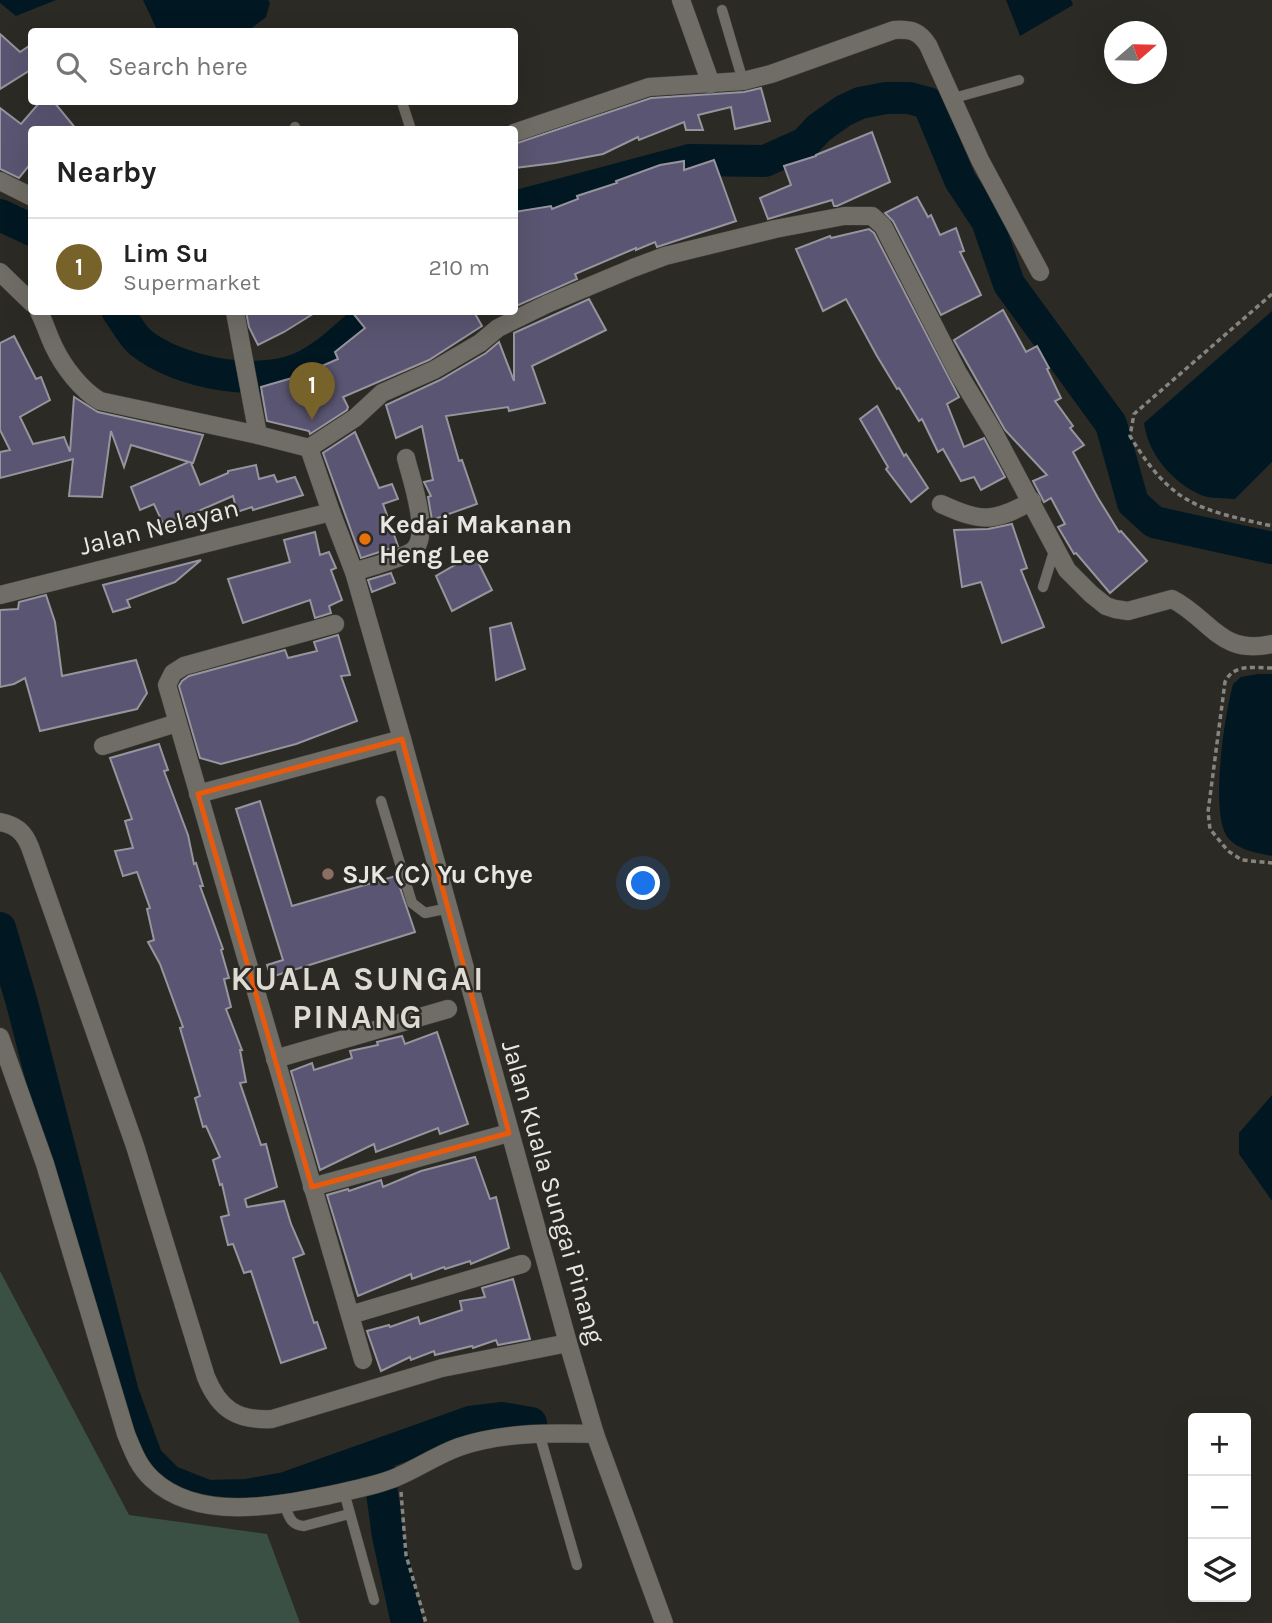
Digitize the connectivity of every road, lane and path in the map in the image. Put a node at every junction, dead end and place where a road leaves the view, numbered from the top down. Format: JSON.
{"nodes":[{"id":1,"x":681,"y":0,"type":"edge"},
{"id":2,"x":722,"y":10,"type":"dead end"},
{"id":3,"x":1019,"y":80,"type":"dead end"},
{"id":4,"x":743,"y":81,"type":"junction"},
{"id":5,"x":711,"y":84,"type":"junction"},
{"id":6,"x":954,"y":98,"type":"junction"},
{"id":7,"x":403,"y":105,"type":"edge"},
{"id":8,"x":410,"y":126,"type":"edge"},
{"id":9,"x":518,"y":132,"type":"edge"},
{"id":10,"x":0,"y":181,"type":"edge"},
{"id":11,"x":28,"y":195,"type":"edge"},
{"id":12,"x":0,"y":272,"type":"edge"},
{"id":13,"x":1040,"y":272,"type":"dead end"},
{"id":14,"x":1272,"y":294,"type":"edge"},
{"id":15,"x":28,"y":299,"type":"edge"},
{"id":16,"x":40,"y":315,"type":"edge"},
{"id":17,"x":236,"y":315,"type":"edge"},
{"id":18,"x":256,"y":427,"type":"junction"},
{"id":19,"x":309,"y":448,"type":"junction"},
{"id":20,"x":406,"y":458,"type":"dead end"},
{"id":21,"x":1032,"y":501,"type":"junction"},
{"id":22,"x":940,"y":504,"type":"dead end"},
{"id":23,"x":331,"y":512,"type":"junction"},
{"id":24,"x":1272,"y":526,"type":"edge"},
{"id":25,"x":1055,"y":547,"type":"junction"},
{"id":26,"x":354,"y":572,"type":"junction"},
{"id":27,"x":1043,"y":587,"type":"dead end"},
{"id":28,"x":0,"y":595,"type":"edge"},
{"id":29,"x":335,"y":624,"type":"dead end"},
{"id":30,"x":1272,"y":644,"type":"edge"},
{"id":31,"x":1272,"y":668,"type":"edge"},
{"id":32,"x":177,"y":723,"type":"junction"},
{"id":33,"x":402,"y":740,"type":"junction"},
{"id":34,"x":103,"y":746,"type":"dead end"},
{"id":35,"x":198,"y":794,"type":"junction"},
{"id":36,"x":381,"y":801,"type":"dead end"},
{"id":37,"x":0,"y":822,"type":"edge"},
{"id":38,"x":1272,"y":863,"type":"edge"},
{"id":39,"x":449,"y":908,"type":"junction"},
{"id":40,"x":448,"y":1009,"type":"dead end"},
{"id":41,"x":0,"y":1037,"type":"edge"},
{"id":42,"x":275,"y":1059,"type":"junction"},
{"id":43,"x":509,"y":1133,"type":"junction"},
{"id":44,"x":312,"y":1187,"type":"junction"},
{"id":45,"x":522,"y":1265,"type":"dead end"},
{"id":46,"x":350,"y":1315,"type":"junction"},
{"id":47,"x":568,"y":1343,"type":"junction"},
{"id":48,"x":363,"y":1360,"type":"dead end"},
{"id":49,"x":539,"y":1432,"type":"junction"},
{"id":50,"x":595,"y":1434,"type":"junction"},
{"id":51,"x":392,"y":1479,"type":"junction"},
{"id":52,"x":344,"y":1492,"type":"junction"},
{"id":53,"x":284,"y":1504,"type":"junction"},
{"id":54,"x":349,"y":1514,"type":"junction"},
{"id":55,"x":577,"y":1565,"type":"dead end"},
{"id":56,"x":374,"y":1600,"type":"dead end"},
{"id":57,"x":426,"y":1623,"type":"edge"},
{"id":58,"x":664,"y":1623,"type":"edge"}],
"edges":[{"from":1,"to":5,"type":"street"},
{"from":2,"to":4,"type":"lane"},
{"from":3,"to":6,"type":"lane"},
{"from":4,"to":5,"type":"street"},
{"from":4,"to":6,"type":"street"},
{"from":5,"to":9,"type":"street"},
{"from":6,"to":13,"type":"street"},
{"from":7,"to":8,"type":"lane"},
{"from":10,"to":11,"type":"street"},
{"from":12,"to":15,"type":"street"},
{"from":14,"to":24,"type":"path"},
{"from":16,"to":18,"type":"street"},
{"from":17,"to":18,"type":"street"},
{"from":18,"to":19,"type":"street"},
{"from":19,"to":21,"type":"street"},
{"from":19,"to":23,"type":"street","name":"Jalan Kuala Sungai Pinang"},
{"from":20,"to":26,"type":"street"},
{"from":21,"to":22,"type":"street"},
{"from":21,"to":25,"type":"street"},
{"from":23,"to":26,"type":"street","name":"Jalan Kuala Sungai Pinang"},
{"from":23,"to":28,"type":"street","name":"Jalan Nelayan"},
{"from":25,"to":27,"type":"lane"},
{"from":25,"to":30,"type":"street"},
{"from":26,"to":33,"type":"street","name":"Jalan Kuala Sungai Pinang"},
{"from":29,"to":32,"type":"street"},
{"from":31,"to":38,"type":"path"},
{"from":32,"to":34,"type":"street"},
{"from":32,"to":35,"type":"street"},
{"from":33,"to":35,"type":"street"},
{"from":33,"to":39,"type":"street","name":"Jalan Kuala Sungai Pinang"},
{"from":35,"to":42,"type":"street"},
{"from":36,"to":39,"type":"lane"},
{"from":37,"to":47,"type":"street"},
{"from":39,"to":43,"type":"street","name":"Jalan Kuala Sungai Pinang"},
{"from":40,"to":42,"type":"street"},
{"from":41,"to":53,"type":"street"},
{"from":42,"to":44,"type":"street"},
{"from":43,"to":44,"type":"street"},
{"from":43,"to":47,"type":"street","name":"Jalan Kuala Sungai Pinang"},
{"from":44,"to":46,"type":"street"},
{"from":45,"to":46,"type":"street"},
{"from":46,"to":48,"type":"street"},
{"from":47,"to":50,"type":"street","name":"Jalan Kuala Sungai Pinang"},
{"from":49,"to":50,"type":"street"},
{"from":49,"to":51,"type":"street"},
{"from":49,"to":55,"type":"lane"},
{"from":50,"to":58,"type":"street","name":"Jalan Kuala Sungai Pinang"},
{"from":51,"to":52,"type":"street"},
{"from":51,"to":57,"type":"path"},
{"from":52,"to":53,"type":"street"},
{"from":52,"to":54,"type":"lane"},
{"from":53,"to":54,"type":"lane"},
{"from":54,"to":56,"type":"lane"}]}
